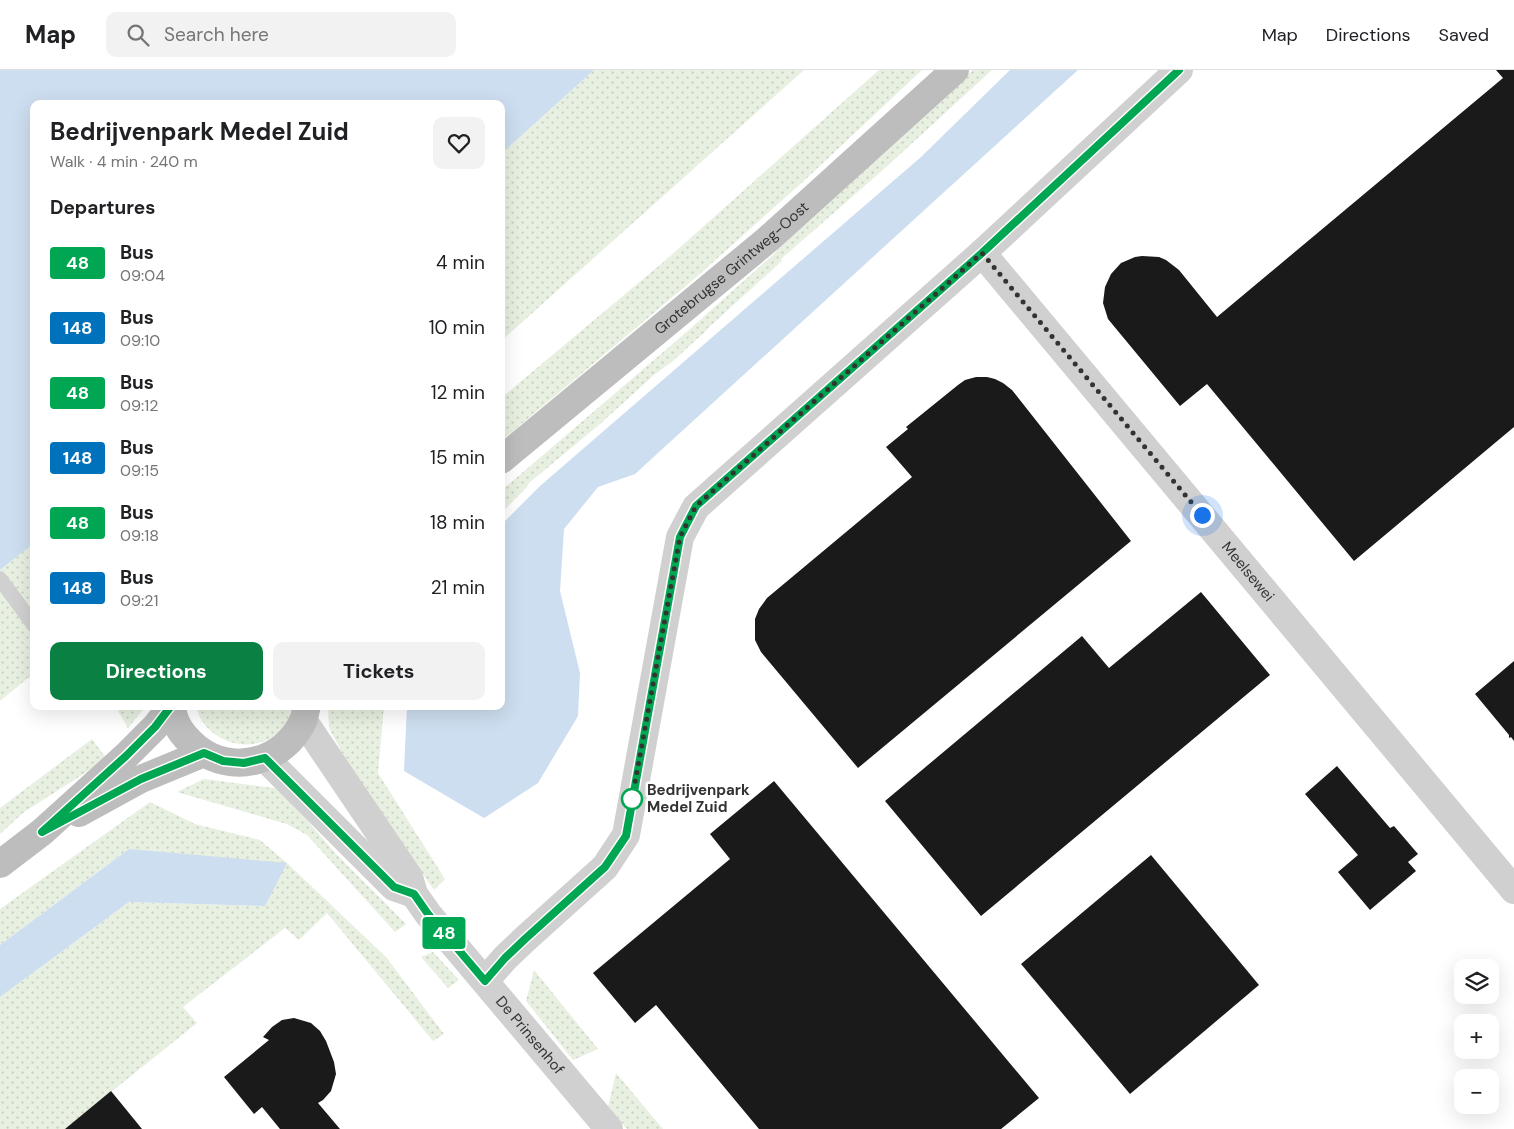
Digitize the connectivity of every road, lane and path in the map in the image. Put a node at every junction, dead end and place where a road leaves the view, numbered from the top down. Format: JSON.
{"nodes":[{"id":1,"x":955,"y":70,"type":"edge"},
{"id":2,"x":1179,"y":70,"type":"edge"},
{"id":3,"x":982,"y":253,"type":"junction"},
{"id":4,"x":505,"y":457,"type":"edge"},
{"id":5,"x":0,"y":579,"type":"edge"},
{"id":6,"x":30,"y":620,"type":"edge"},
{"id":7,"x":169,"y":710,"type":"edge"},
{"id":8,"x":172,"y":710,"type":"edge"},
{"id":9,"x":305,"y":713,"type":"edge"},
{"id":10,"x":204,"y":753,"type":"junction"},
{"id":11,"x":265,"y":758,"type":"junction"},
{"id":12,"x":42,"y":832,"type":"junction"},
{"id":13,"x":0,"y":864,"type":"edge"},
{"id":14,"x":1514,"y":890,"type":"edge"},
{"id":15,"x":414,"y":894,"type":"junction"},
{"id":16,"x":485,"y":981,"type":"junction"},
{"id":17,"x":609,"y":1129,"type":"edge"}],
"edges":[{"from":1,"to":4,"type":"street","name":"Grotebrugse Grintweg-Oost"},
{"from":2,"to":3,"type":"street"},
{"from":3,"to":14,"type":"street","name":"Meelsewei"},
{"from":3,"to":16,"type":"street"},
{"from":5,"to":6,"type":"lane"},
{"from":7,"to":12,"type":"street"},
{"from":8,"to":10,"type":"street"},
{"from":9,"to":11,"type":"street"},
{"from":9,"to":15,"type":"street","name":"De Prinsenhof"},
{"from":10,"to":11,"type":"street"},
{"from":10,"to":12,"type":"street"},
{"from":11,"to":15,"type":"street"},
{"from":12,"to":13,"type":"street"},
{"from":15,"to":16,"type":"street","name":"De Prinsenhof"},
{"from":16,"to":17,"type":"street","name":"De Prinsenhof"}]}
